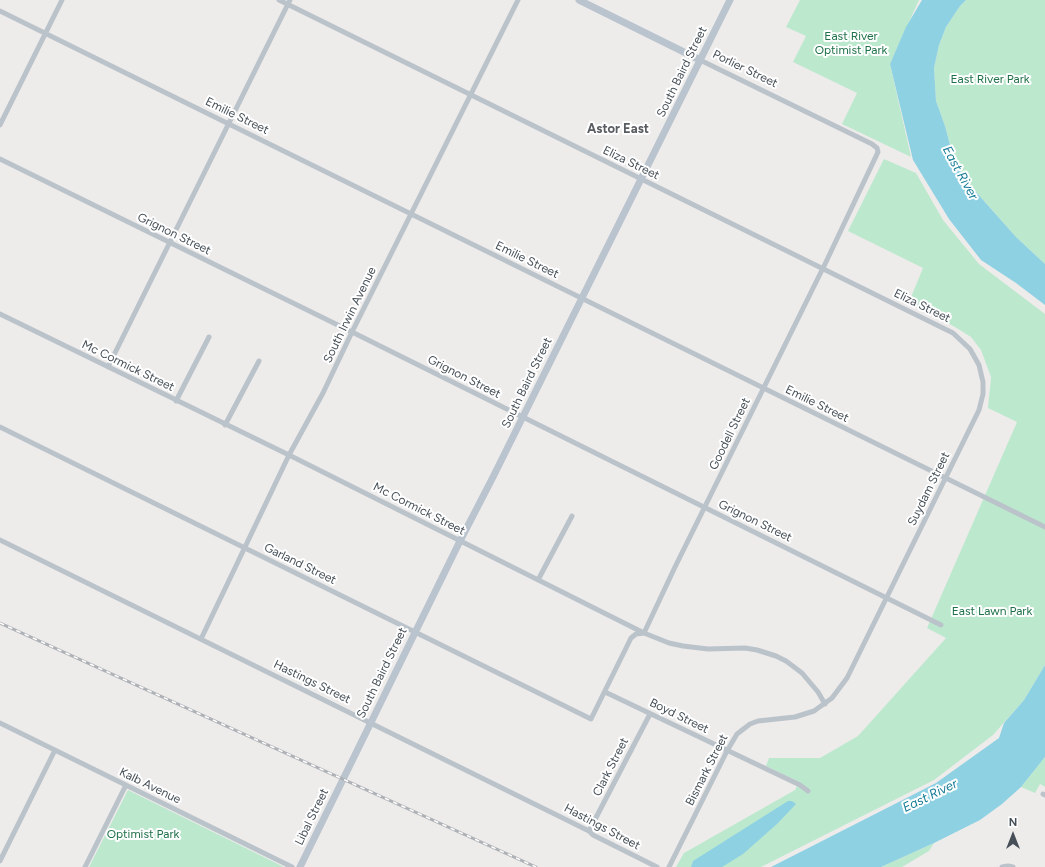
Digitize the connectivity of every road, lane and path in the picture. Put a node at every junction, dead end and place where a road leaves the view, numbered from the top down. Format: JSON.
{"nodes":[{"id":1,"x":62,"y":0,"type":"edge"},
{"id":2,"x":279,"y":0,"type":"edge"},
{"id":3,"x":518,"y":0,"type":"edge"},
{"id":4,"x":579,"y":0,"type":"edge"},
{"id":5,"x":730,"y":0,"type":"edge"},
{"id":6,"x":289,"y":2,"type":"edge"},
{"id":7,"x":0,"y":11,"type":"edge"},
{"id":8,"x":46,"y":33,"type":"junction"},
{"id":9,"x":700,"y":60,"type":"junction"},
{"id":10,"x":471,"y":95,"type":"junction"},
{"id":11,"x":229,"y":123,"type":"junction"},
{"id":12,"x":0,"y":125,"type":"edge"},
{"id":13,"x":878,"y":150,"type":"joint"},
{"id":14,"x":0,"y":159,"type":"edge"},
{"id":15,"x":641,"y":179,"type":"junction"},
{"id":16,"x":412,"y":214,"type":"junction"},
{"id":17,"x":170,"y":243,"type":"junction"},
{"id":18,"x":823,"y":269,"type":"junction"},
{"id":19,"x":582,"y":298,"type":"junction"},
{"id":20,"x":0,"y":314,"type":"edge"},
{"id":21,"x":352,"y":332,"type":"junction"},
{"id":22,"x":953,"y":333,"type":"joint"},
{"id":23,"x":210,"y":337,"type":"dead end"},
{"id":24,"x":259,"y":361,"type":"dead end"},
{"id":25,"x":108,"y":367,"type":"junction"},
{"id":26,"x":764,"y":388,"type":"junction"},
{"id":27,"x":176,"y":401,"type":"junction"},
{"id":28,"x":523,"y":418,"type":"junction"},
{"id":29,"x":225,"y":425,"type":"junction"},
{"id":30,"x":0,"y":427,"type":"edge"},
{"id":31,"x":289,"y":455,"type":"junction"},
{"id":32,"x":945,"y":478,"type":"junction"},
{"id":33,"x":704,"y":507,"type":"junction"},
{"id":34,"x":572,"y":516,"type":"dead end"},
{"id":35,"x":1045,"y":527,"type":"edge"},
{"id":36,"x":0,"y":540,"type":"edge"},
{"id":37,"x":460,"y":541,"type":"junction"},
{"id":38,"x":245,"y":548,"type":"junction"},
{"id":39,"x":538,"y":580,"type":"junction"},
{"id":40,"x":886,"y":597,"type":"junction"},
{"id":41,"x":941,"y":625,"type":"dead end"},
{"id":42,"x":415,"y":632,"type":"junction"},
{"id":43,"x":644,"y":633,"type":"junction"},
{"id":44,"x":201,"y":639,"type":"junction"},
{"id":45,"x":857,"y":657,"type":"joint"},
{"id":46,"x":605,"y":692,"type":"junction"},
{"id":47,"x":825,"y":704,"type":"junction"},
{"id":48,"x":650,"y":714,"type":"junction"},
{"id":49,"x":370,"y":722,"type":"junction"},
{"id":50,"x":0,"y":723,"type":"edge"},
{"id":51,"x":55,"y":750,"type":"junction"},
{"id":52,"x":727,"y":750,"type":"junction"},
{"id":53,"x":344,"y":776,"type":"joint"},
{"id":54,"x":126,"y":785,"type":"junction"},
{"id":55,"x":808,"y":791,"type":"dead end"},
{"id":56,"x":589,"y":831,"type":"junction"},
{"id":57,"x":0,"y":861,"type":"edge"},
{"id":58,"x":85,"y":867,"type":"edge"},
{"id":59,"x":292,"y":867,"type":"edge"},
{"id":60,"x":300,"y":867,"type":"edge"},
{"id":61,"x":657,"y":867,"type":"edge"},
{"id":62,"x":669,"y":867,"type":"edge"},
{"id":63,"x":1003,"y":867,"type":"edge"},
{"id":64,"x":1013,"y":867,"type":"edge"}],
"edges":[{"from":1,"to":8,"type":"street"},
{"from":2,"to":6,"type":"street","name":"Eliza Street"},
{"from":3,"to":10,"type":"street","name":"South Irwin Avenue"},
{"from":4,"to":9,"type":"street","name":"Porlier Street"},
{"from":5,"to":9,"type":"street","name":"South Baird Street"},
{"from":6,"to":10,"type":"street","name":"Eliza Street"},
{"from":6,"to":11,"type":"street"},
{"from":7,"to":8,"type":"street","name":"Emilie Street"},
{"from":8,"to":11,"type":"street","name":"Emilie Street"},
{"from":8,"to":12,"type":"street"},
{"from":9,"to":13,"type":"street","name":"Porlier Street"},
{"from":9,"to":15,"type":"street","name":"South Baird Street"},
{"from":10,"to":15,"type":"street","name":"Eliza Street"},
{"from":10,"to":16,"type":"street","name":"South Irwin Avenue"},
{"from":11,"to":16,"type":"street","name":"Emilie Street"},
{"from":11,"to":17,"type":"street"},
{"from":13,"to":18,"type":"street","name":"Goodell Street"},
{"from":14,"to":17,"type":"street","name":"Grignon Street"},
{"from":15,"to":18,"type":"street","name":"Eliza Street"},
{"from":15,"to":19,"type":"street","name":"South Baird Street"},
{"from":16,"to":19,"type":"street","name":"Emilie Street"},
{"from":16,"to":21,"type":"street","name":"South Irwin Avenue"},
{"from":17,"to":21,"type":"street","name":"Grignon Street"},
{"from":17,"to":25,"type":"street"},
{"from":18,"to":22,"type":"street","name":"Eliza Street"},
{"from":18,"to":26,"type":"street","name":"Goodell Street"},
{"from":19,"to":26,"type":"street","name":"Emilie Street"},
{"from":19,"to":28,"type":"street","name":"South Baird Street"},
{"from":20,"to":25,"type":"street","name":"Mc Cormick Street"},
{"from":21,"to":28,"type":"street","name":"Grignon Street"},
{"from":21,"to":31,"type":"street","name":"South Irwin Avenue"},
{"from":22,"to":32,"type":"street","name":"Suydam Street"},
{"from":23,"to":27,"type":"street"},
{"from":24,"to":29,"type":"street"},
{"from":25,"to":27,"type":"street","name":"Mc Cormick Street"},
{"from":26,"to":32,"type":"street","name":"Emilie Street"},
{"from":26,"to":33,"type":"street","name":"Goodell Street"},
{"from":27,"to":29,"type":"street","name":"Mc Cormick Street"},
{"from":28,"to":33,"type":"street","name":"Grignon Street"},
{"from":28,"to":37,"type":"street","name":"South Baird Street"},
{"from":29,"to":31,"type":"street","name":"Mc Cormick Street"},
{"from":30,"to":38,"type":"street","name":"Garland Street"},
{"from":31,"to":37,"type":"street","name":"Mc Cormick Street"},
{"from":31,"to":38,"type":"street","name":"South Irwin Avenue"},
{"from":32,"to":35,"type":"street","name":"Emilie Street"},
{"from":32,"to":40,"type":"street","name":"Suydam Street"},
{"from":33,"to":40,"type":"street","name":"Grignon Street"},
{"from":33,"to":43,"type":"street","name":"Goodell Street"},
{"from":34,"to":39,"type":"street"},
{"from":36,"to":44,"type":"street","name":"Hastings Street"},
{"from":37,"to":39,"type":"street","name":"Mc Cormick Street"},
{"from":37,"to":42,"type":"street","name":"South Baird Street"},
{"from":38,"to":42,"type":"street","name":"Garland Street"},
{"from":38,"to":44,"type":"street","name":"South Irwin Avenue"},
{"from":39,"to":43,"type":"street","name":"Mc Cormick Street"},
{"from":40,"to":41,"type":"street","name":"Grignon Street"},
{"from":40,"to":45,"type":"street","name":"Suydam Street"},
{"from":42,"to":46,"type":"street","name":"Garland Street"},
{"from":42,"to":49,"type":"street","name":"South Baird Street"},
{"from":43,"to":46,"type":"street"},
{"from":43,"to":47,"type":"street","name":"Mc Cormick Street"},
{"from":44,"to":49,"type":"street","name":"Hastings Street"},
{"from":45,"to":47,"type":"street","name":"Bismark Street"},
{"from":46,"to":48,"type":"street","name":"Boyd Street"},
{"from":47,"to":52,"type":"street","name":"Bismark Street"},
{"from":48,"to":52,"type":"street","name":"Boyd Street"},
{"from":48,"to":56,"type":"street","name":"Clark Street"},
{"from":49,"to":53,"type":"street","name":"South Baird Street"},
{"from":49,"to":56,"type":"street","name":"Hastings Street"},
{"from":50,"to":51,"type":"street","name":"Kalb Avenue"},
{"from":51,"to":54,"type":"street","name":"Kalb Avenue"},
{"from":51,"to":57,"type":"street"},
{"from":52,"to":55,"type":"street","name":"Boyd Street"},
{"from":52,"to":62,"type":"street","name":"Bismark Street"},
{"from":53,"to":60,"type":"street","name":"Libal Street"},
{"from":54,"to":58,"type":"street"},
{"from":54,"to":59,"type":"street","name":"Kalb Avenue"},
{"from":56,"to":61,"type":"street","name":"Hastings Street"},
{"from":63,"to":64,"type":"street"}]}
